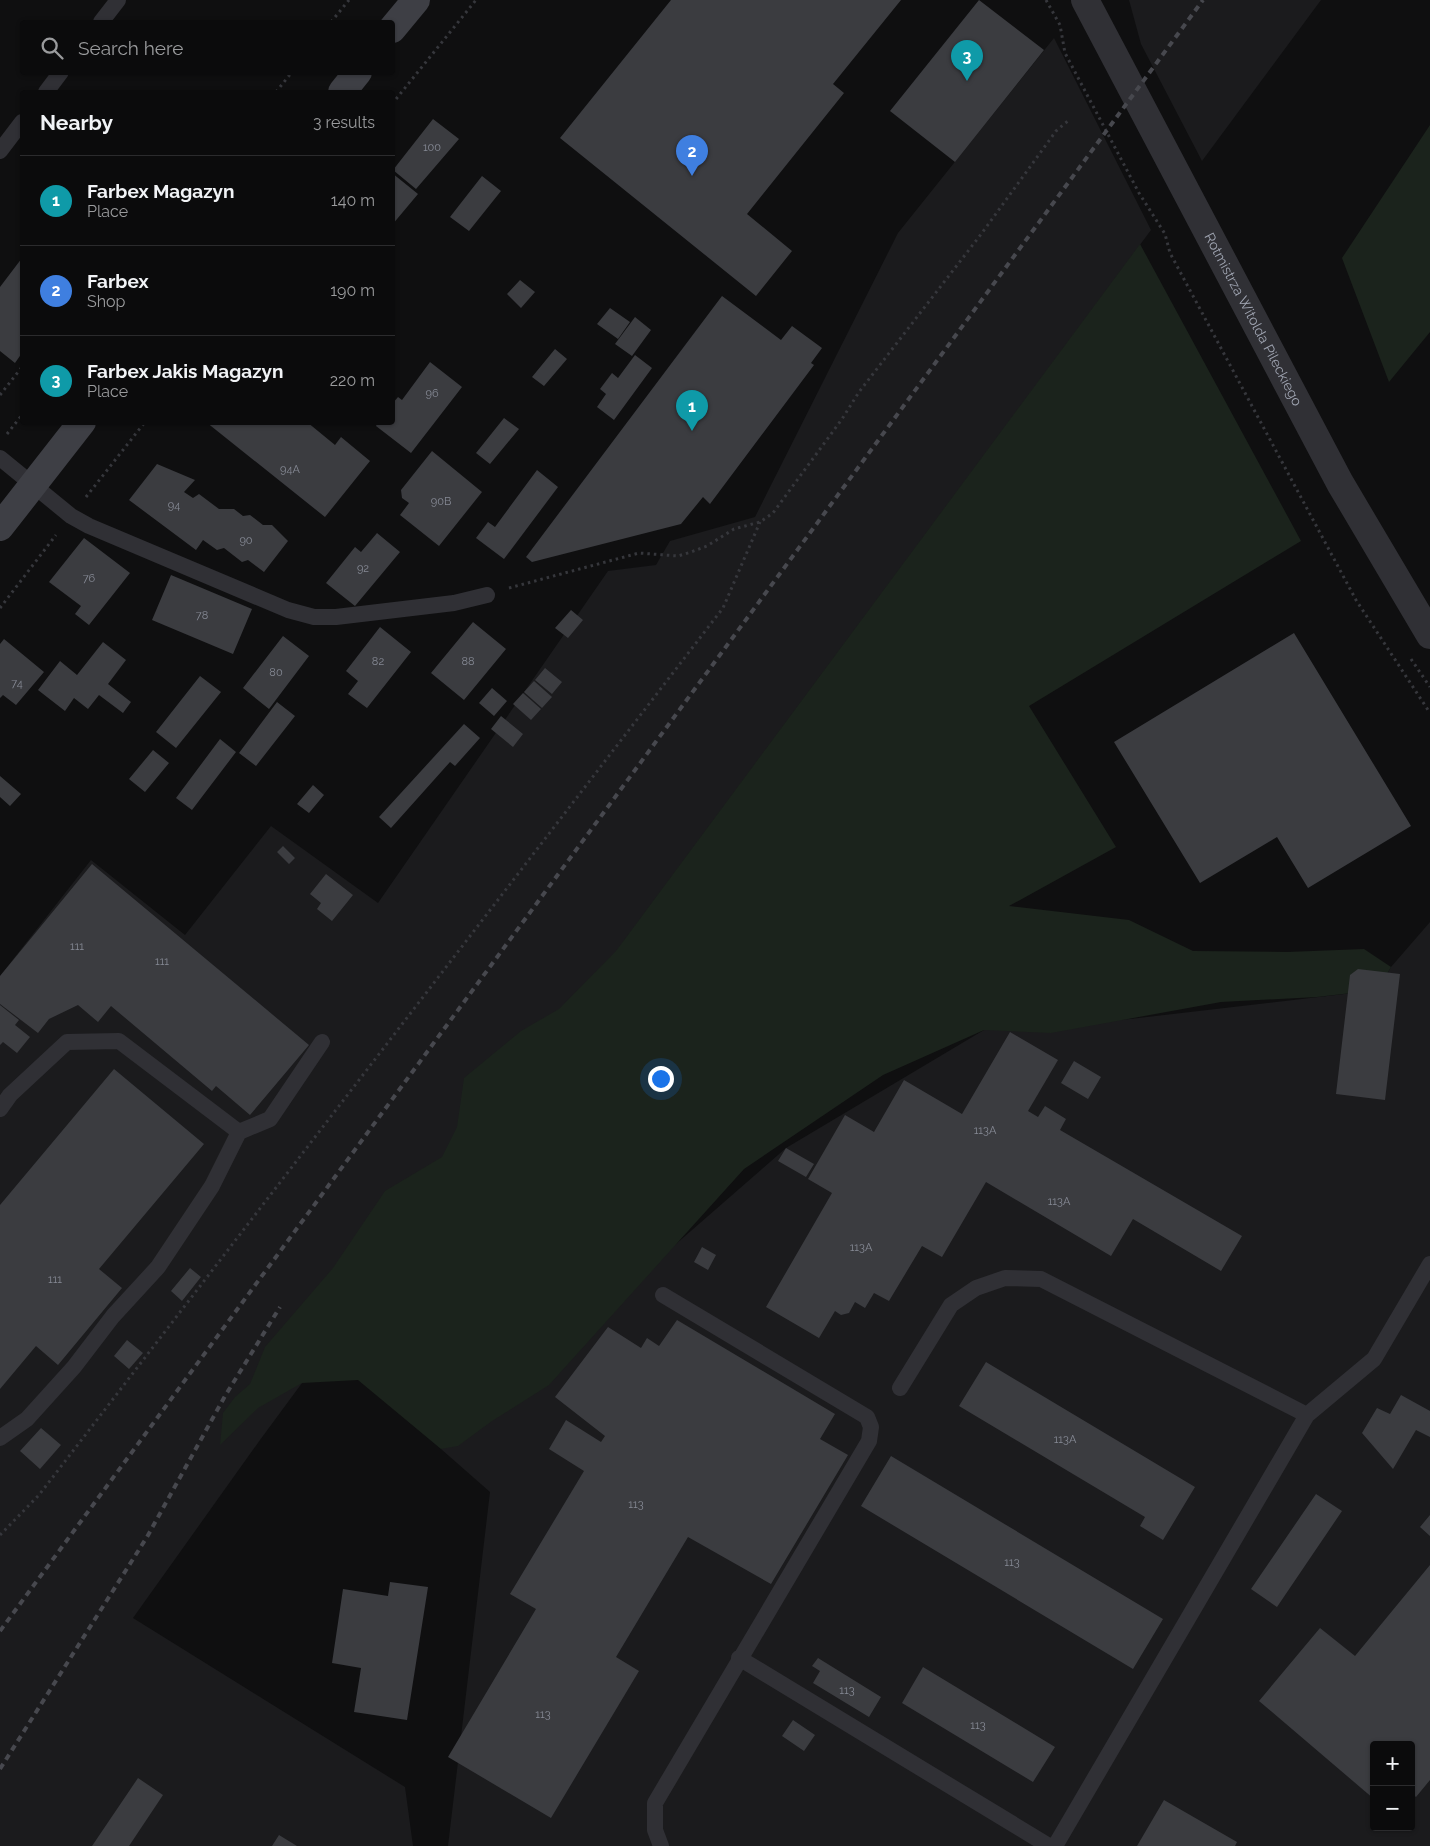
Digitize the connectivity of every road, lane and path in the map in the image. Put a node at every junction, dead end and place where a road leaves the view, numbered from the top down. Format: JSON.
{"nodes":[{"id":1,"x":118,"y":0,"type":"edge"},
{"id":2,"x":349,"y":0,"type":"edge"},
{"id":3,"x":416,"y":0,"type":"edge"},
{"id":4,"x":476,"y":0,"type":"edge"},
{"id":5,"x":1046,"y":0,"type":"edge"},
{"id":6,"x":1085,"y":0,"type":"edge"},
{"id":7,"x":103,"y":20,"type":"edge"},
{"id":8,"x":333,"y":20,"type":"edge"},
{"id":9,"x":395,"y":25,"type":"edge"},
{"id":10,"x":59,"y":75,"type":"edge"},
{"id":11,"x":290,"y":75,"type":"edge"},
{"id":12,"x":356,"y":75,"type":"edge"},
{"id":13,"x":48,"y":90,"type":"edge"},
{"id":14,"x":278,"y":90,"type":"edge"},
{"id":15,"x":344,"y":90,"type":"edge"},
{"id":16,"x":395,"y":100,"type":"edge"},
{"id":17,"x":1069,"y":120,"type":"dead end"},
{"id":18,"x":20,"y":125,"type":"edge"},
{"id":19,"x":0,"y":151,"type":"edge"},
{"id":20,"x":20,"y":369,"type":"edge"},
{"id":21,"x":0,"y":395,"type":"edge"},
{"id":22,"x":20,"y":418,"type":"edge"},
{"id":23,"x":80,"y":425,"type":"edge"},
{"id":24,"x":4,"y":438,"type":"dead end"},
{"id":25,"x":0,"y":458,"type":"edge"},
{"id":26,"x":33,"y":486,"type":"junction"},
{"id":27,"x":760,"y":522,"type":"junction"},
{"id":28,"x":0,"y":527,"type":"edge"},
{"id":29,"x":487,"y":595,"type":"joint"},
{"id":30,"x":1430,"y":635,"type":"edge"},
{"id":31,"x":1430,"y":712,"type":"edge"},
{"id":32,"x":322,"y":1042,"type":"dead end"},
{"id":33,"x":0,"y":1109,"type":"edge"},
{"id":34,"x":239,"y":1132,"type":"junction"},
{"id":35,"x":1430,"y":1264,"type":"edge"},
{"id":36,"x":664,"y":1295,"type":"dead end"},
{"id":37,"x":900,"y":1388,"type":"dead end"},
{"id":38,"x":1307,"y":1415,"type":"junction"},
{"id":39,"x":0,"y":1438,"type":"edge"},
{"id":40,"x":0,"y":1535,"type":"edge"},
{"id":41,"x":739,"y":1658,"type":"junction"},
{"id":42,"x":661,"y":1846,"type":"edge"},
{"id":43,"x":1049,"y":1846,"type":"edge"},
{"id":44,"x":1055,"y":1846,"type":"edge"}],
"edges":[{"from":1,"to":7,"type":"lane"},
{"from":2,"to":8,"type":"path"},
{"from":3,"to":9,"type":"main road"},
{"from":4,"to":16,"type":"path"},
{"from":5,"to":31,"type":"path"},
{"from":6,"to":30,"type":"street","name":"Rotmistrza Witolda Pileckiego"},
{"from":10,"to":13,"type":"lane"},
{"from":11,"to":14,"type":"path"},
{"from":12,"to":15,"type":"main road"},
{"from":17,"to":27,"type":"path"},
{"from":18,"to":19,"type":"lane"},
{"from":20,"to":21,"type":"path"},
{"from":22,"to":24,"type":"path"},
{"from":23,"to":26,"type":"main road"},
{"from":25,"to":26,"type":"lane"},
{"from":26,"to":28,"type":"main road"},
{"from":26,"to":29,"type":"lane"},
{"from":27,"to":29,"type":"path"},
{"from":27,"to":40,"type":"path"},
{"from":32,"to":34,"type":"lane"},
{"from":33,"to":34,"type":"lane"},
{"from":34,"to":39,"type":"lane"},
{"from":35,"to":38,"type":"lane"},
{"from":36,"to":41,"type":"lane"},
{"from":37,"to":38,"type":"lane"},
{"from":38,"to":44,"type":"lane"},
{"from":41,"to":42,"type":"lane"},
{"from":41,"to":43,"type":"lane"}]}
